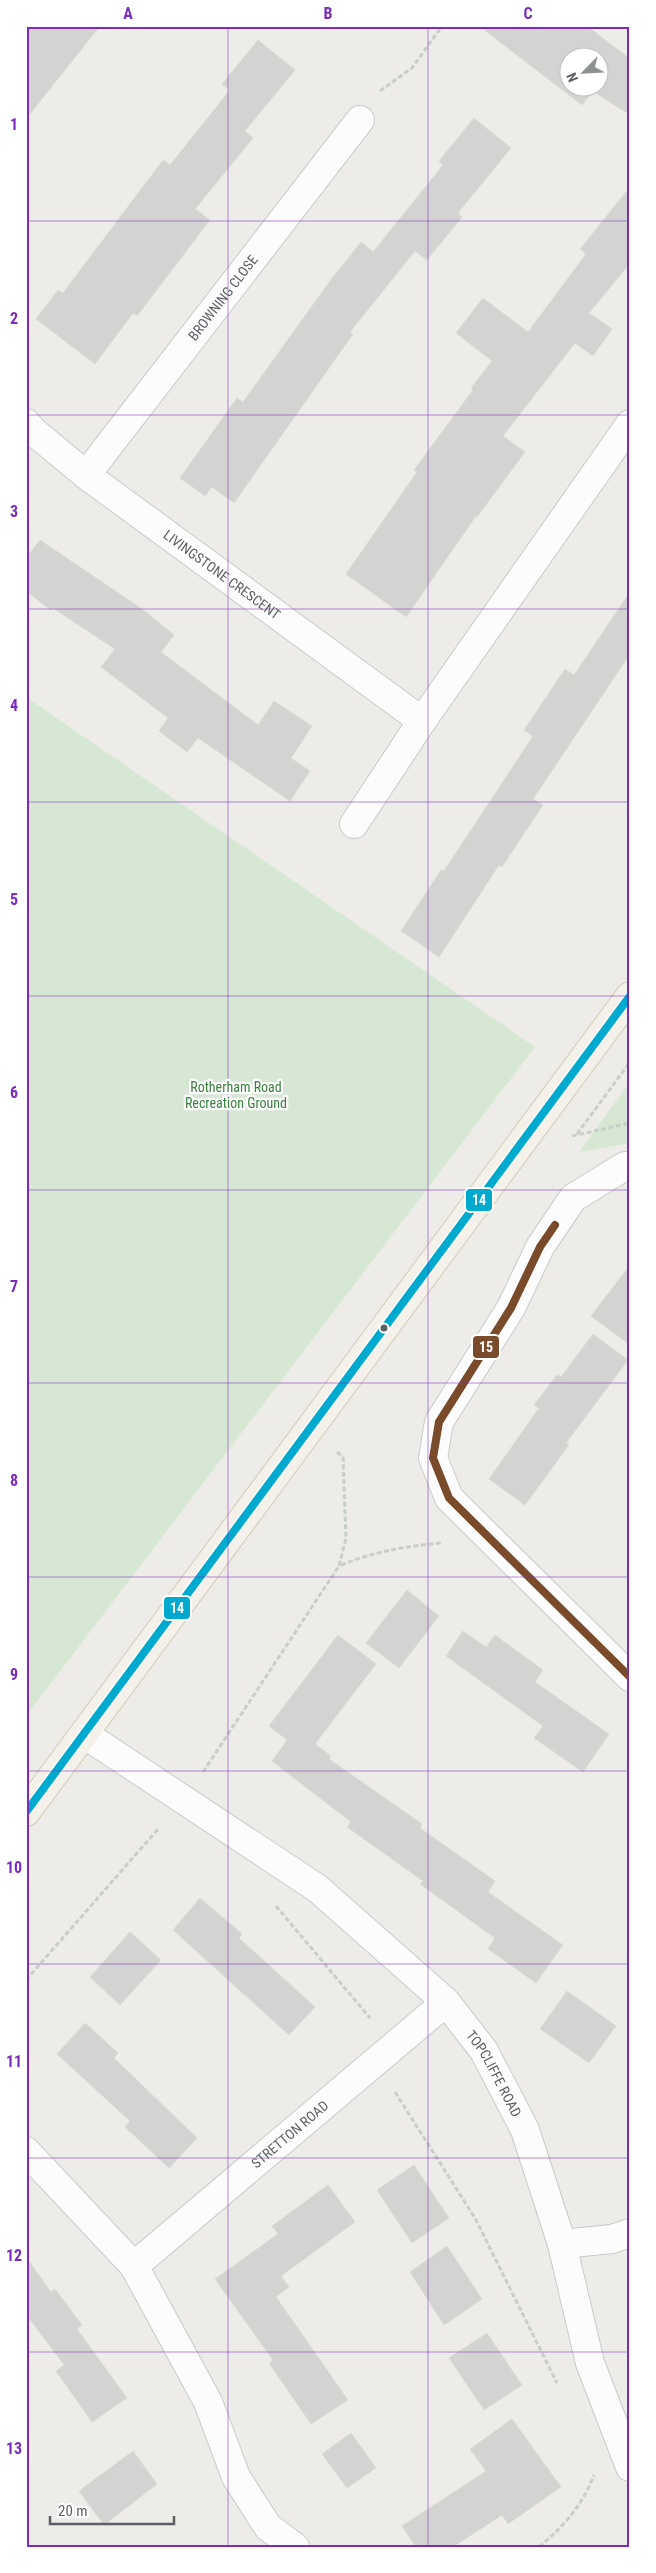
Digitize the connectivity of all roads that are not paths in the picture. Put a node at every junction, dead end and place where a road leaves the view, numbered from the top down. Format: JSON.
{"nodes":[{"id":1,"x":360,"y":120,"type":"road end"},
{"id":2,"x":26,"y":423,"type":"edge"},
{"id":3,"x":630,"y":424,"type":"edge"},
{"id":4,"x":86,"y":475,"type":"junction"},
{"id":5,"x":422,"y":721,"type":"junction"},
{"id":6,"x":354,"y":824,"type":"dead end"},
{"id":7,"x":630,"y":996,"type":"edge"},
{"id":8,"x":630,"y":1166,"type":"edge"},
{"id":9,"x":628,"y":1672,"type":"edge"},
{"id":10,"x":84,"y":1734,"type":"junction"},
{"id":11,"x":26,"y":1812,"type":"edge"},
{"id":12,"x":446,"y":2002,"type":"junction"},
{"id":13,"x":26,"y":2151,"type":"edge"},
{"id":14,"x":630,"y":2233,"type":"edge"},
{"id":15,"x":562,"y":2244,"type":"junction"},
{"id":16,"x":134,"y":2266,"type":"junction"},
{"id":17,"x":630,"y":2467,"type":"edge"},
{"id":18,"x":295,"y":2547,"type":"edge"}],
"edges":[{"from":1,"to":4,"type":"street","name":"BROWNING CLOSE"},
{"from":2,"to":4,"type":"street","name":"LIVINGSTONE CRESCENT"},
{"from":3,"to":5,"type":"street"},
{"from":4,"to":5,"type":"street","name":"LIVINGSTONE CRESCENT"},
{"from":5,"to":6,"type":"street"},
{"from":7,"to":10,"type":"main road"},
{"from":8,"to":9,"type":"street"},
{"from":10,"to":11,"type":"main road"},
{"from":10,"to":12,"type":"street","name":"TOPCLIFFE ROAD"},
{"from":12,"to":15,"type":"street","name":"TOPCLIFFE ROAD"},
{"from":12,"to":16,"type":"street","name":"STRETTON ROAD"},
{"from":13,"to":16,"type":"street"},
{"from":14,"to":15,"type":"street"},
{"from":15,"to":17,"type":"street","name":"TOPCLIFFE ROAD"},
{"from":16,"to":18,"type":"street"}]}
